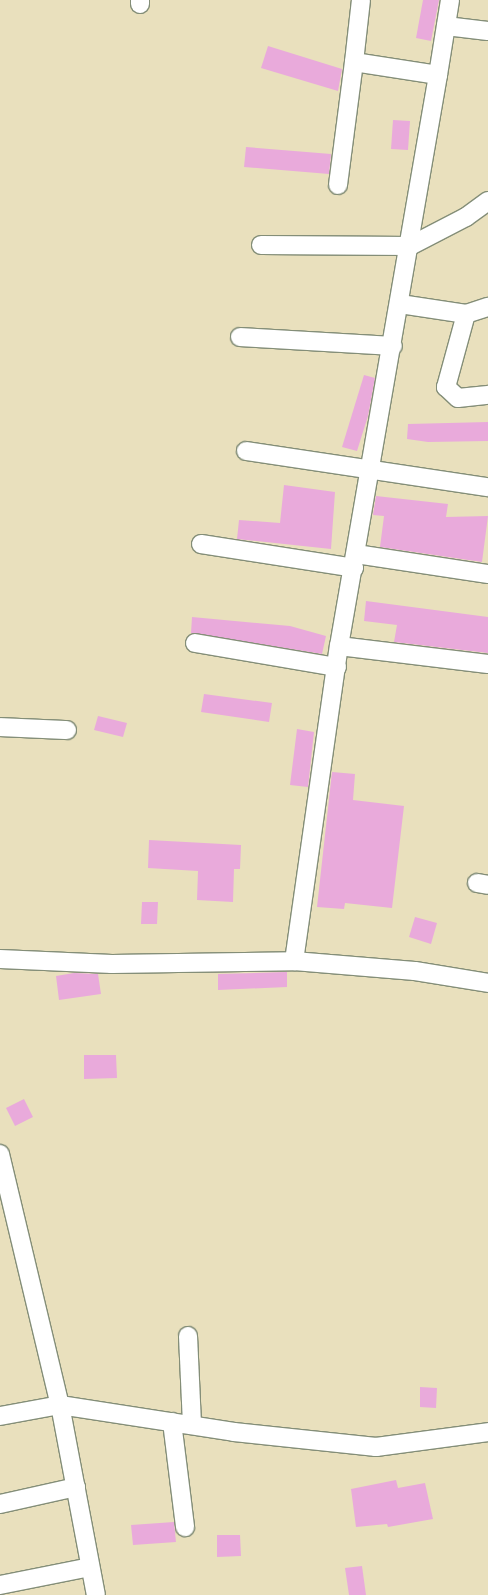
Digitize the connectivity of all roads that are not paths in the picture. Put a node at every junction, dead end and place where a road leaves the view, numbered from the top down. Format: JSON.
{"nodes":[{"id":1,"x":361,"y":0,"type":"edge"},
{"id":2,"x":450,"y":0,"type":"edge"},
{"id":3,"x":446,"y":26,"type":"junction"},
{"id":4,"x":488,"y":31,"type":"edge"},
{"id":5,"x":354,"y":62,"type":"junction"},
{"id":6,"x":438,"y":75,"type":"junction"},
{"id":7,"x":338,"y":185,"type":"dead end"},
{"id":8,"x":488,"y":201,"type":"edge"},
{"id":9,"x":261,"y":245,"type":"dead end"},
{"id":10,"x":410,"y":246,"type":"junction"},
{"id":11,"x":400,"y":304,"type":"junction"},
{"id":12,"x":488,"y":307,"type":"edge"},
{"id":13,"x":466,"y":314,"type":"junction"},
{"id":14,"x":240,"y":337,"type":"dead end"},
{"id":15,"x":394,"y":346,"type":"junction"},
{"id":16,"x":488,"y":395,"type":"edge"},
{"id":17,"x":246,"y":451,"type":"dead end"},
{"id":18,"x":371,"y":470,"type":"junction"},
{"id":19,"x":488,"y":487,"type":"edge"},
{"id":20,"x":201,"y":544,"type":"dead end"},
{"id":21,"x":355,"y":561,"type":"junction"},
{"id":22,"x":488,"y":574,"type":"edge"},
{"id":23,"x":194,"y":643,"type":"dead end"},
{"id":24,"x":340,"y":646,"type":"junction"},
{"id":25,"x":488,"y":664,"type":"edge"},
{"id":26,"x":337,"y":667,"type":"junction"},
{"id":27,"x":0,"y":728,"type":"edge"},
{"id":28,"x":66,"y":730,"type":"dead end"},
{"id":29,"x":0,"y":959,"type":"edge"},
{"id":30,"x":294,"y":961,"type":"junction"},
{"id":31,"x":488,"y":983,"type":"edge"},
{"id":32,"x":0,"y":1154,"type":"edge"},
{"id":33,"x":188,"y":1336,"type":"dead end"},
{"id":34,"x":60,"y":1405,"type":"junction"},
{"id":35,"x":0,"y":1416,"type":"edge"},
{"id":36,"x":172,"y":1422,"type":"junction"},
{"id":37,"x":192,"y":1425,"type":"junction"},
{"id":38,"x":488,"y":1432,"type":"edge"},
{"id":39,"x":76,"y":1487,"type":"junction"},
{"id":40,"x":0,"y":1504,"type":"edge"},
{"id":41,"x":185,"y":1527,"type":"dead end"},
{"id":42,"x":90,"y":1567,"type":"junction"},
{"id":43,"x":0,"y":1585,"type":"edge"},
{"id":44,"x":96,"y":1595,"type":"edge"}],
"edges":[{"from":1,"to":5,"type":"street"},
{"from":2,"to":3,"type":"street"},
{"from":3,"to":4,"type":"street"},
{"from":3,"to":6,"type":"street"},
{"from":5,"to":6,"type":"street"},
{"from":5,"to":7,"type":"street"},
{"from":6,"to":10,"type":"street"},
{"from":8,"to":10,"type":"street"},
{"from":9,"to":10,"type":"street"},
{"from":10,"to":11,"type":"street"},
{"from":11,"to":13,"type":"street"},
{"from":11,"to":15,"type":"street"},
{"from":12,"to":13,"type":"street"},
{"from":13,"to":16,"type":"street"},
{"from":14,"to":15,"type":"street"},
{"from":15,"to":18,"type":"street"},
{"from":17,"to":18,"type":"street"},
{"from":18,"to":19,"type":"street"},
{"from":18,"to":21,"type":"street"},
{"from":20,"to":21,"type":"street"},
{"from":21,"to":22,"type":"street"},
{"from":21,"to":24,"type":"street"},
{"from":23,"to":26,"type":"street"},
{"from":24,"to":25,"type":"street"},
{"from":24,"to":26,"type":"street"},
{"from":26,"to":30,"type":"street"},
{"from":27,"to":28,"type":"street"},
{"from":29,"to":30,"type":"street"},
{"from":30,"to":31,"type":"street"},
{"from":32,"to":34,"type":"street"},
{"from":33,"to":37,"type":"street"},
{"from":34,"to":35,"type":"street"},
{"from":34,"to":36,"type":"street"},
{"from":34,"to":39,"type":"street"},
{"from":36,"to":37,"type":"street"},
{"from":36,"to":41,"type":"street"},
{"from":37,"to":38,"type":"street"},
{"from":39,"to":40,"type":"street"},
{"from":39,"to":42,"type":"street"},
{"from":42,"to":43,"type":"street"},
{"from":42,"to":44,"type":"street"}]}
